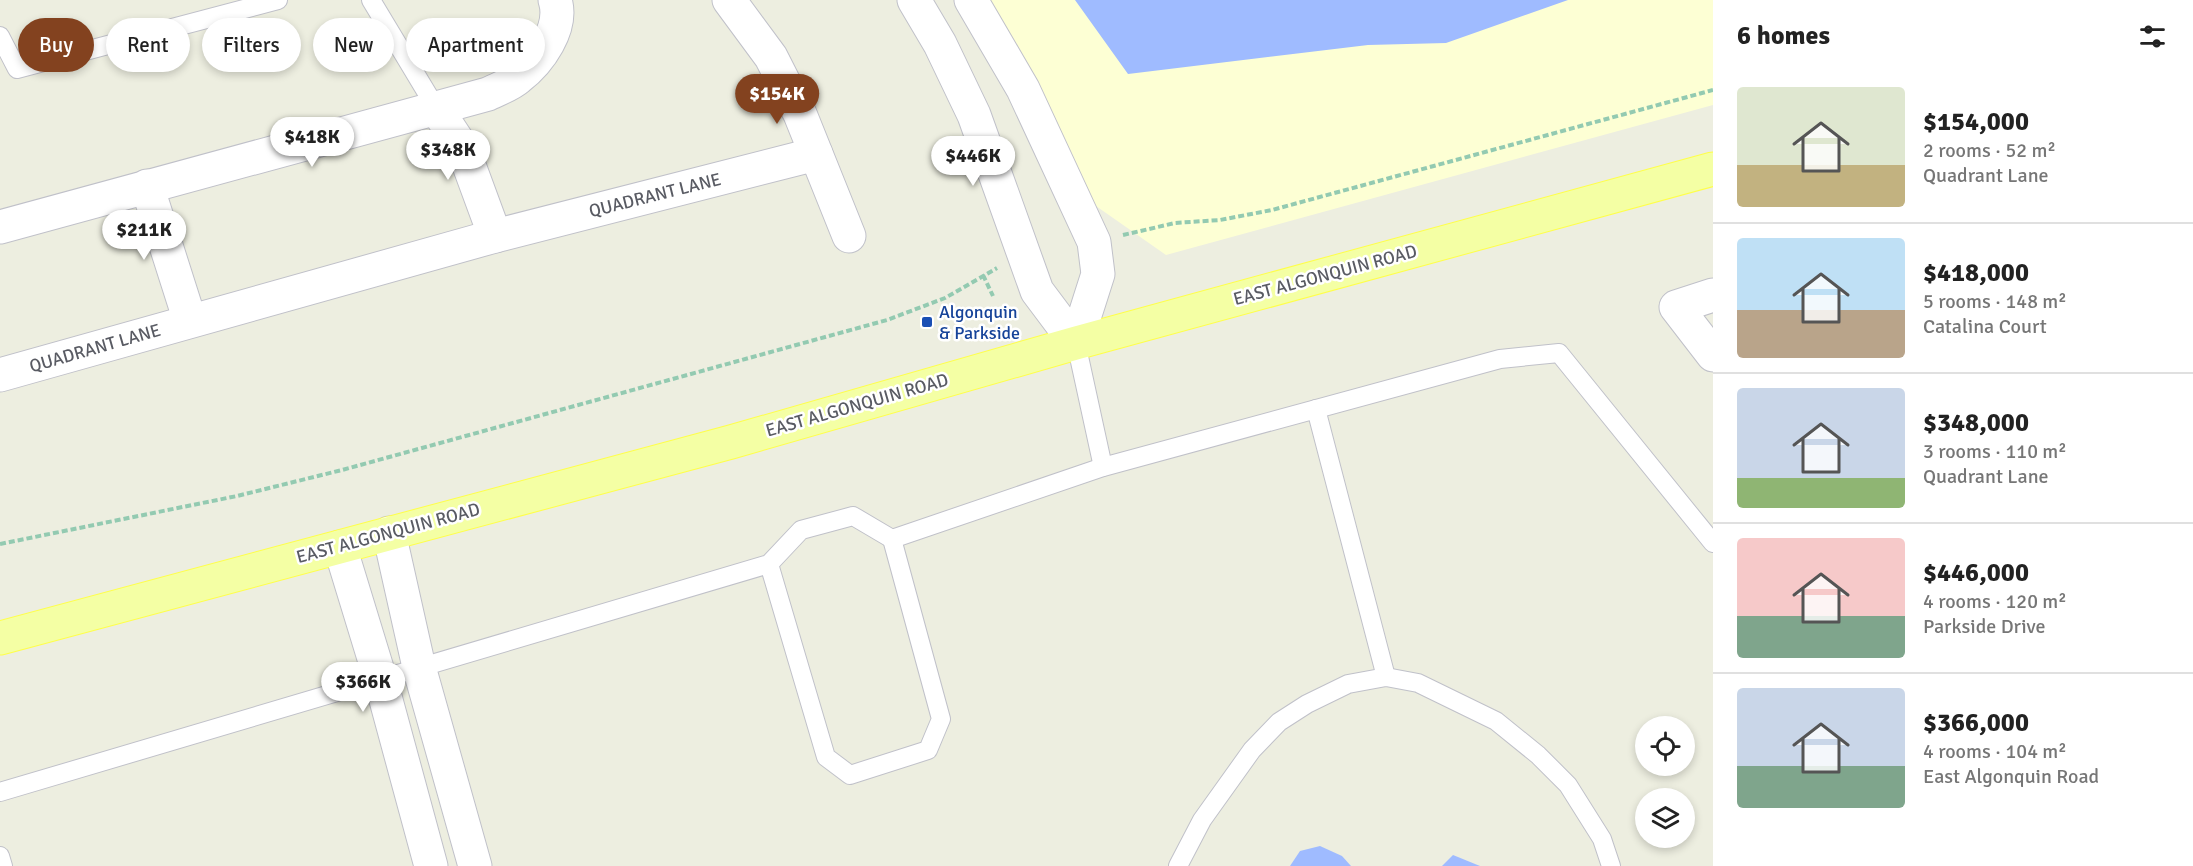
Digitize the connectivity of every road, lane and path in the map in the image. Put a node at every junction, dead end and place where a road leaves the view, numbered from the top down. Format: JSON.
{"nodes":[{"id":1,"x":278,"y":0,"type":"edge"},
{"id":2,"x":371,"y":0,"type":"edge"},
{"id":3,"x":729,"y":0,"type":"edge"},
{"id":4,"x":914,"y":0,"type":"edge"},
{"id":5,"x":971,"y":0,"type":"edge"},
{"id":6,"x":555,"y":11,"type":"edge"},
{"id":7,"x":0,"y":36,"type":"edge"},
{"id":8,"x":1713,"y":90,"type":"edge"},
{"id":9,"x":436,"y":108,"type":"junction"},
{"id":10,"x":816,"y":154,"type":"junction"},
{"id":11,"x":1713,"y":169,"type":"edge"},
{"id":12,"x":147,"y":186,"type":"junction"},
{"id":13,"x":0,"y":227,"type":"edge"},
{"id":14,"x":1123,"y":235,"type":"dead end"},
{"id":15,"x":495,"y":236,"type":"junction"},
{"id":16,"x":849,"y":236,"type":"dead end"},
{"id":17,"x":992,"y":270,"type":"dead end"},
{"id":18,"x":983,"y":275,"type":"junction"},
{"id":19,"x":1713,"y":295,"type":"edge"},
{"id":20,"x":993,"y":296,"type":"dead end"},
{"id":21,"x":190,"y":321,"type":"junction"},
{"id":22,"x":1076,"y":343,"type":"junction"},
{"id":23,"x":1713,"y":355,"type":"edge"},
{"id":24,"x":0,"y":375,"type":"edge"},
{"id":25,"x":1316,"y":409,"type":"junction"},
{"id":26,"x":1103,"y":467,"type":"junction"},
{"id":27,"x":389,"y":533,"type":"junction"},
{"id":28,"x":892,"y":539,"type":"junction"},
{"id":29,"x":1713,"y":543,"type":"edge"},
{"id":30,"x":0,"y":544,"type":"edge"},
{"id":31,"x":340,"y":546,"type":"junction"},
{"id":32,"x":769,"y":564,"type":"junction"},
{"id":33,"x":0,"y":638,"type":"edge"},
{"id":34,"x":419,"y":667,"type":"junction"},
{"id":35,"x":1386,"y":676,"type":"junction"},
{"id":36,"x":380,"y":678,"type":"junction"},
{"id":37,"x":0,"y":792,"type":"edge"},
{"id":38,"x":0,"y":855,"type":"edge"},
{"id":39,"x":3,"y":866,"type":"edge"},
{"id":40,"x":431,"y":866,"type":"edge"},
{"id":41,"x":476,"y":866,"type":"edge"},
{"id":42,"x":1178,"y":866,"type":"edge"},
{"id":43,"x":1611,"y":866,"type":"edge"}],
"edges":[{"from":1,"to":7,"type":"lane"},
{"from":2,"to":9,"type":"lane"},
{"from":3,"to":10,"type":"street"},
{"from":4,"to":22,"type":"street"},
{"from":5,"to":22,"type":"street"},
{"from":6,"to":9,"type":"street"},
{"from":8,"to":14,"type":"path"},
{"from":9,"to":12,"type":"street"},
{"from":9,"to":15,"type":"street"},
{"from":10,"to":15,"type":"street","name":"QUADRANT LANE"},
{"from":10,"to":16,"type":"street"},
{"from":11,"to":22,"type":"main road","name":"EAST ALGONQUIN ROAD"},
{"from":12,"to":13,"type":"street"},
{"from":12,"to":21,"type":"street"},
{"from":15,"to":21,"type":"street","name":"QUADRANT LANE"},
{"from":17,"to":18,"type":"path"},
{"from":18,"to":20,"type":"path"},
{"from":18,"to":30,"type":"path"},
{"from":19,"to":23,"type":"street"},
{"from":21,"to":24,"type":"street","name":"QUADRANT LANE"},
{"from":22,"to":26,"type":"lane"},
{"from":22,"to":27,"type":"main road","name":"EAST ALGONQUIN ROAD"},
{"from":25,"to":26,"type":"lane"},
{"from":25,"to":29,"type":"lane"},
{"from":25,"to":35,"type":"lane"},
{"from":26,"to":28,"type":"lane"},
{"from":27,"to":31,"type":"main road","name":"EAST ALGONQUIN ROAD"},
{"from":27,"to":34,"type":"street"},
{"from":28,"to":32,"type":"lane"},
{"from":28,"to":32,"type":"lane"},
{"from":31,"to":33,"type":"main road","name":"EAST ALGONQUIN ROAD"},
{"from":31,"to":36,"type":"street"},
{"from":32,"to":34,"type":"lane"},
{"from":34,"to":36,"type":"lane"},
{"from":34,"to":41,"type":"street"},
{"from":35,"to":42,"type":"lane"},
{"from":35,"to":43,"type":"lane"},
{"from":36,"to":37,"type":"lane"},
{"from":36,"to":40,"type":"street"},
{"from":38,"to":39,"type":"lane"}]}
